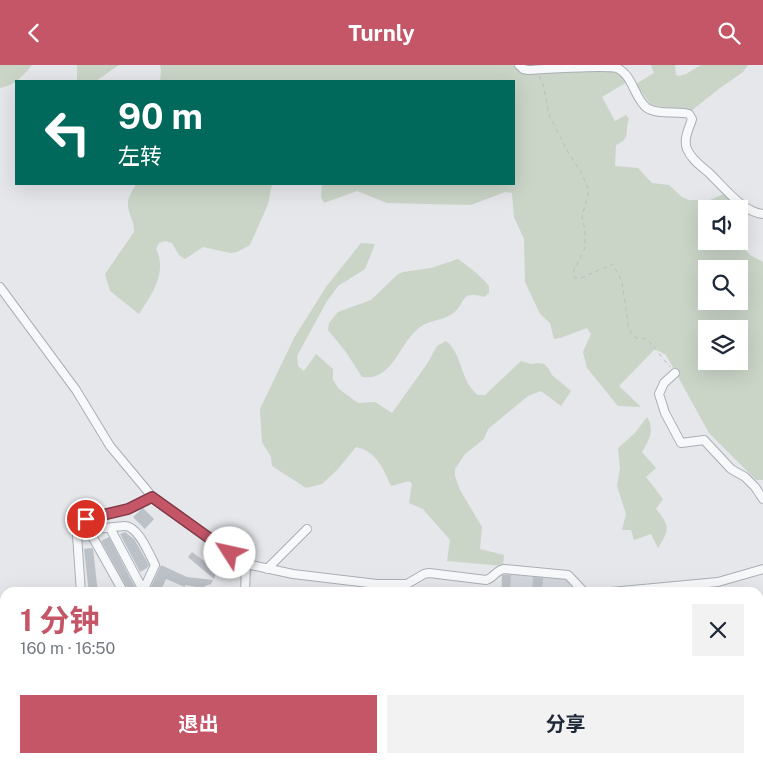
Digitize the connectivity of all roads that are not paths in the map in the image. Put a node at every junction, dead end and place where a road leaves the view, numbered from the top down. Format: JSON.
{"nodes":[{"id":1,"x":519,"y":65,"type":"edge"},
{"id":2,"x":763,"y":214,"type":"edge"},
{"id":3,"x":0,"y":287,"type":"edge"},
{"id":4,"x":675,"y":373,"type":"road end"},
{"id":5,"x":152,"y":497,"type":"junction"},
{"id":6,"x":763,"y":499,"type":"edge"},
{"id":7,"x":86,"y":525,"type":"junction"},
{"id":8,"x":110,"y":528,"type":"junction"},
{"id":9,"x":307,"y":529,"type":"dead end"},
{"id":10,"x":246,"y":564,"type":"junction"},
{"id":11,"x":267,"y":569,"type":"junction"},
{"id":12,"x":763,"y":569,"type":"edge"},
{"id":13,"x":80,"y":587,"type":"edge"},
{"id":14,"x":121,"y":587,"type":"edge"},
{"id":15,"x":141,"y":587,"type":"edge"},
{"id":16,"x":145,"y":587,"type":"edge"},
{"id":17,"x":245,"y":587,"type":"edge"},
{"id":18,"x":579,"y":587,"type":"edge"},
{"id":19,"x":664,"y":587,"type":"edge"}],
"edges":[{"from":1,"to":2,"type":"street"},
{"from":3,"to":5,"type":"street"},
{"from":4,"to":6,"type":"street"},
{"from":5,"to":7,"type":"street"},
{"from":5,"to":10,"type":"street"},
{"from":7,"to":8,"type":"street"},
{"from":7,"to":13,"type":"street"},
{"from":7,"to":14,"type":"street"},
{"from":8,"to":15,"type":"street"},
{"from":8,"to":16,"type":"street"},
{"from":9,"to":11,"type":"street"},
{"from":10,"to":11,"type":"street"},
{"from":10,"to":17,"type":"street"},
{"from":11,"to":18,"type":"street"},
{"from":12,"to":19,"type":"street"}]}
